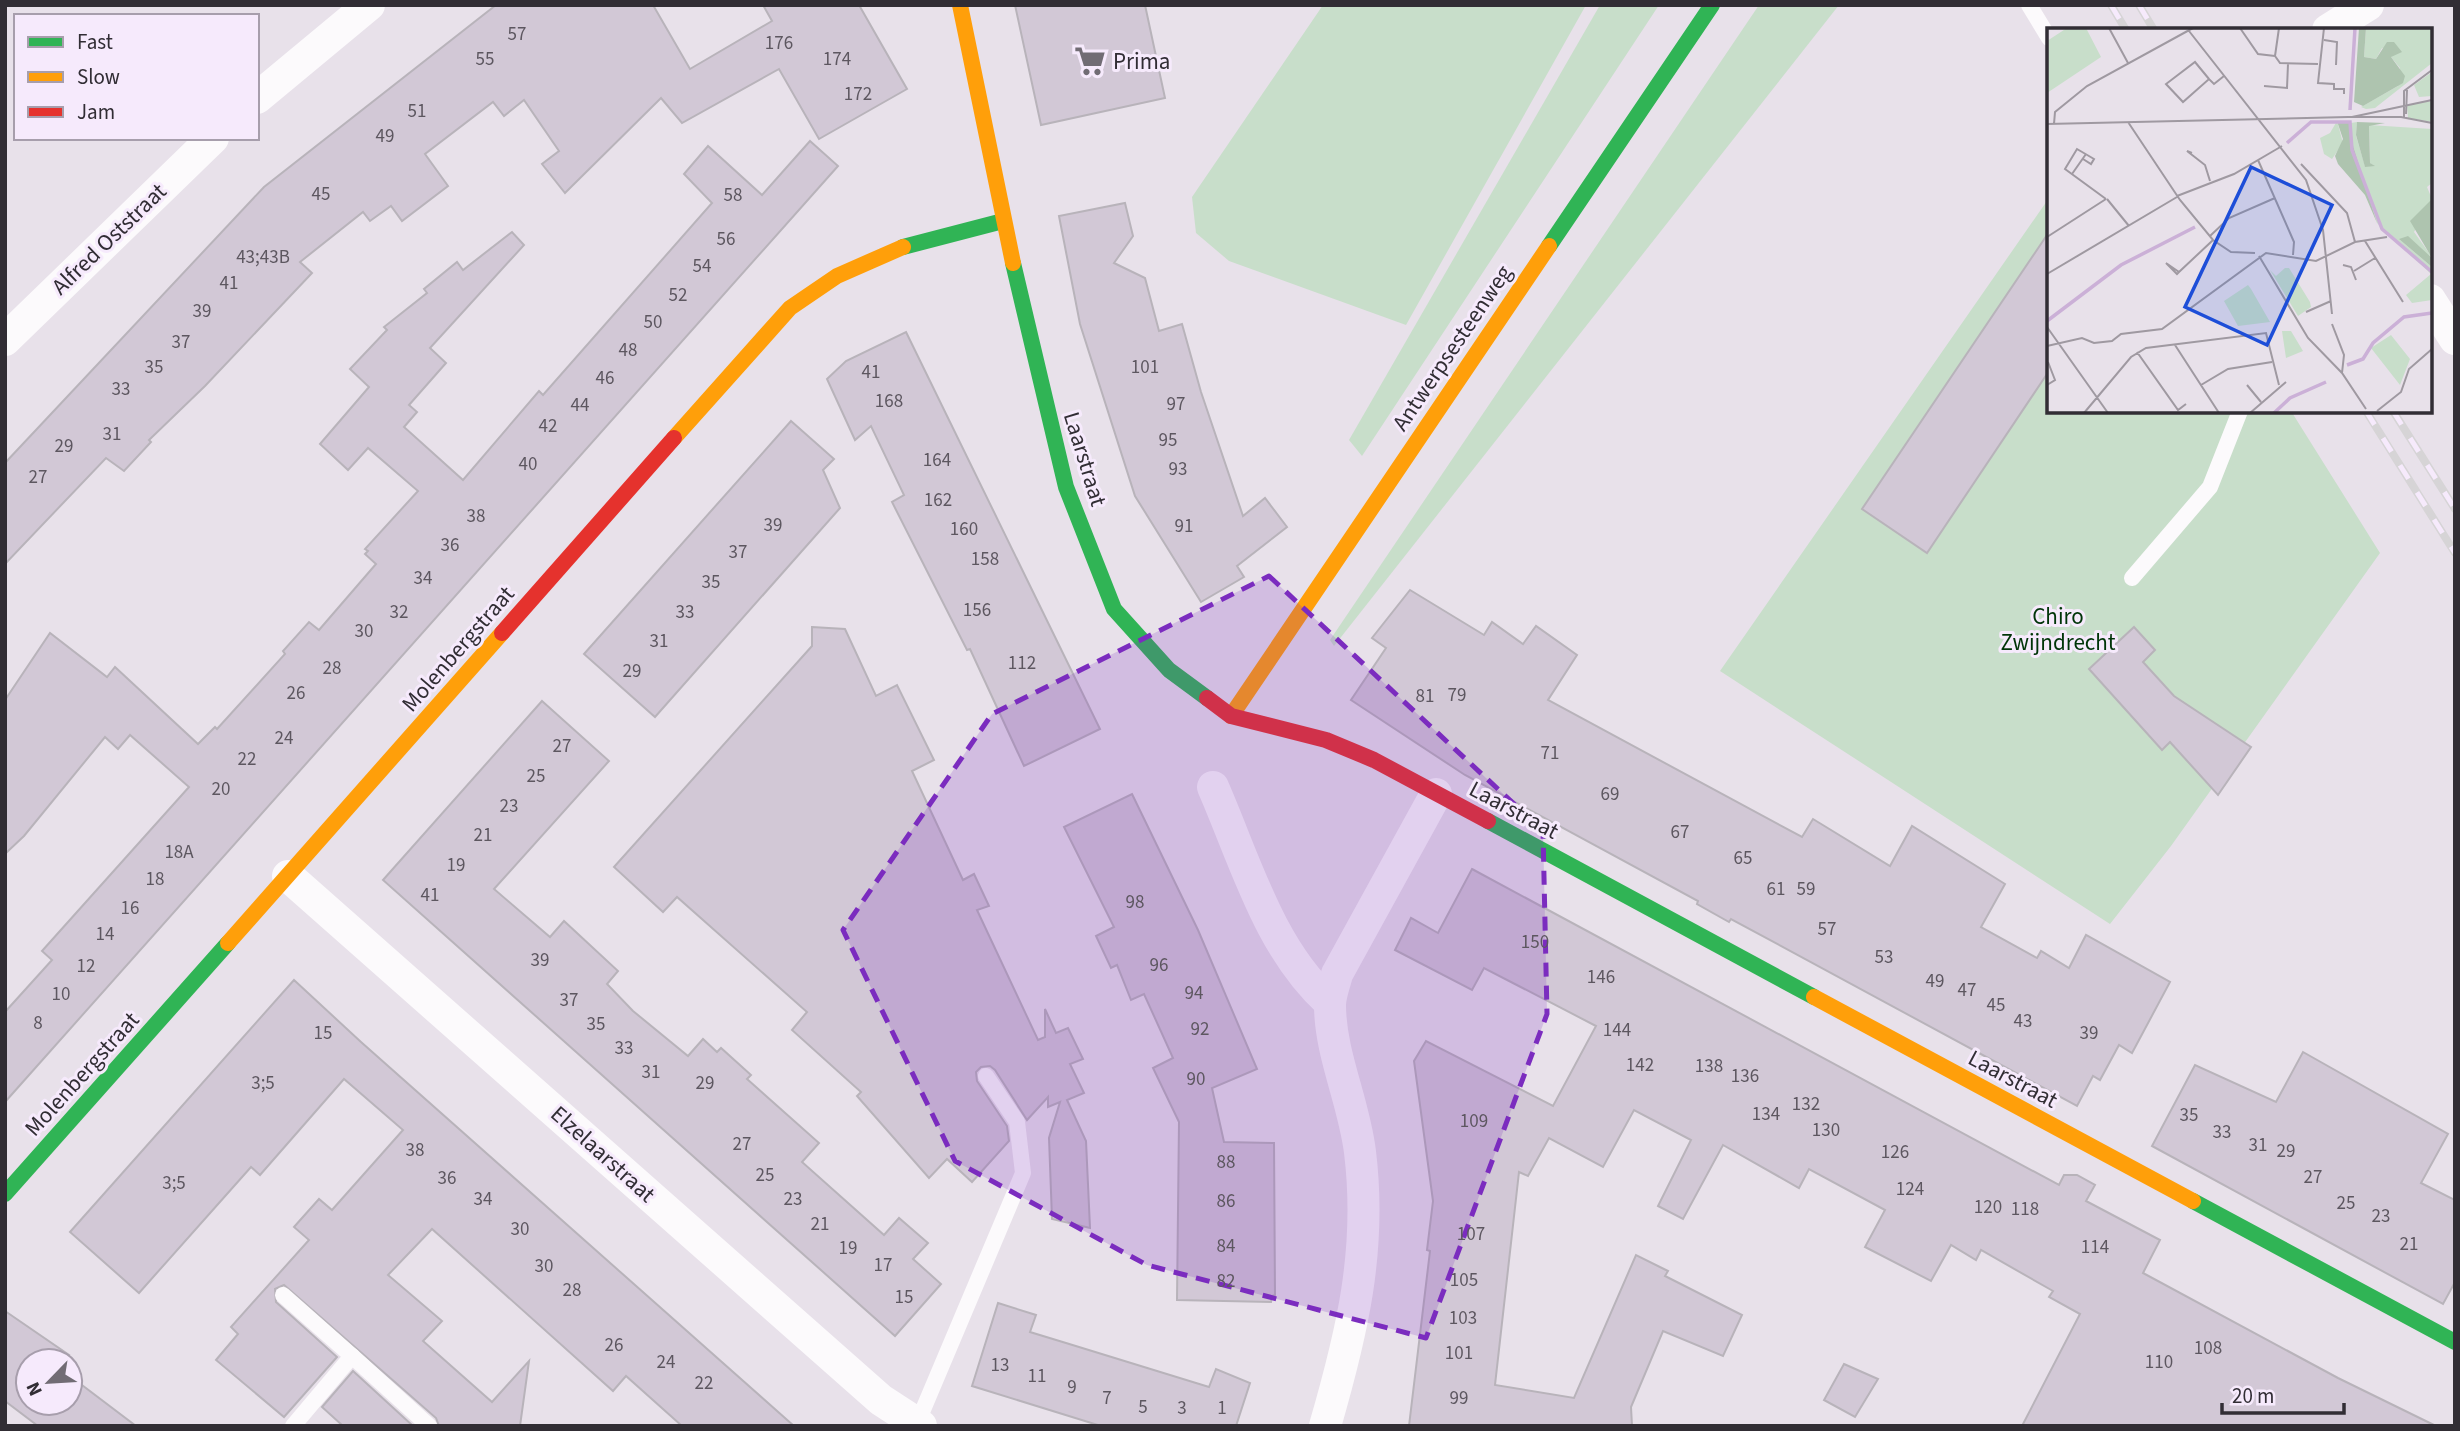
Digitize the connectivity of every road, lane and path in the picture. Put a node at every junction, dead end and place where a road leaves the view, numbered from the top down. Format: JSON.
{"nodes":[{"id":1,"x":369,"y":5,"type":"edge"},
{"id":2,"x":960,"y":5,"type":"edge"},
{"id":3,"x":1712,"y":5,"type":"edge"},
{"id":4,"x":2029,"y":5,"type":"edge"},
{"id":5,"x":2368,"y":5,"type":"edge"},
{"id":6,"x":2331,"y":28,"type":"edge"},
{"id":7,"x":2047,"y":35,"type":"edge"},
{"id":8,"x":259,"y":96,"type":"edge"},
{"id":9,"x":211,"y":140,"type":"edge"},
{"id":10,"x":1003,"y":221,"type":"junction"},
{"id":11,"x":2432,"y":303,"type":"edge"},
{"id":12,"x":2455,"y":339,"type":"edge"},
{"id":13,"x":5,"y":340,"type":"edge"},
{"id":14,"x":2239,"y":413,"type":"edge"},
{"id":15,"x":2132,"y":578,"type":"dead end"},
{"id":16,"x":1231,"y":716,"type":"junction"},
{"id":17,"x":1213,"y":787,"type":"dead end"},
{"id":18,"x":1436,"y":794,"type":"junction"},
{"id":19,"x":288,"y":876,"type":"junction"},
{"id":20,"x":1329,"y":1002,"type":"junction"},
{"id":21,"x":986,"y":1076,"type":"dead end"},
{"id":22,"x":5,"y":1194,"type":"edge"},
{"id":23,"x":283,"y":1295,"type":"dead end"},
{"id":24,"x":2455,"y":1342,"type":"edge"},
{"id":25,"x":352,"y":1356,"type":"junction"},
{"id":26,"x":905,"y":1421,"type":"edge"},
{"id":27,"x":293,"y":1426,"type":"edge"},
{"id":28,"x":429,"y":1426,"type":"edge"},
{"id":29,"x":1325,"y":1426,"type":"edge"}],
"edges":[{"from":1,"to":8,"type":"street"},
{"from":2,"to":10,"type":"street","name":"Laarstraat"},
{"from":3,"to":16,"type":"street","name":"Antwerpsesteenweg"},
{"from":4,"to":7,"type":"lane"},
{"from":5,"to":6,"type":"street"},
{"from":9,"to":13,"type":"street","name":"Alfred Oststraat"},
{"from":10,"to":16,"type":"street","name":"Laarstraat"},
{"from":10,"to":19,"type":"street","name":"Molenbergstraat"},
{"from":11,"to":12,"type":"street"},
{"from":14,"to":15,"type":"lane"},
{"from":16,"to":18,"type":"street","name":"Laarstraat"},
{"from":17,"to":20,"type":"street"},
{"from":18,"to":20,"type":"street"},
{"from":18,"to":24,"type":"street","name":"Laarstraat"},
{"from":19,"to":22,"type":"street","name":"Molenbergstraat"},
{"from":19,"to":26,"type":"street","name":"Elzelaarstraat"},
{"from":20,"to":29,"type":"street"},
{"from":21,"to":26,"type":"lane"},
{"from":23,"to":25,"type":"lane"},
{"from":25,"to":27,"type":"lane"},
{"from":25,"to":28,"type":"lane"}]}
